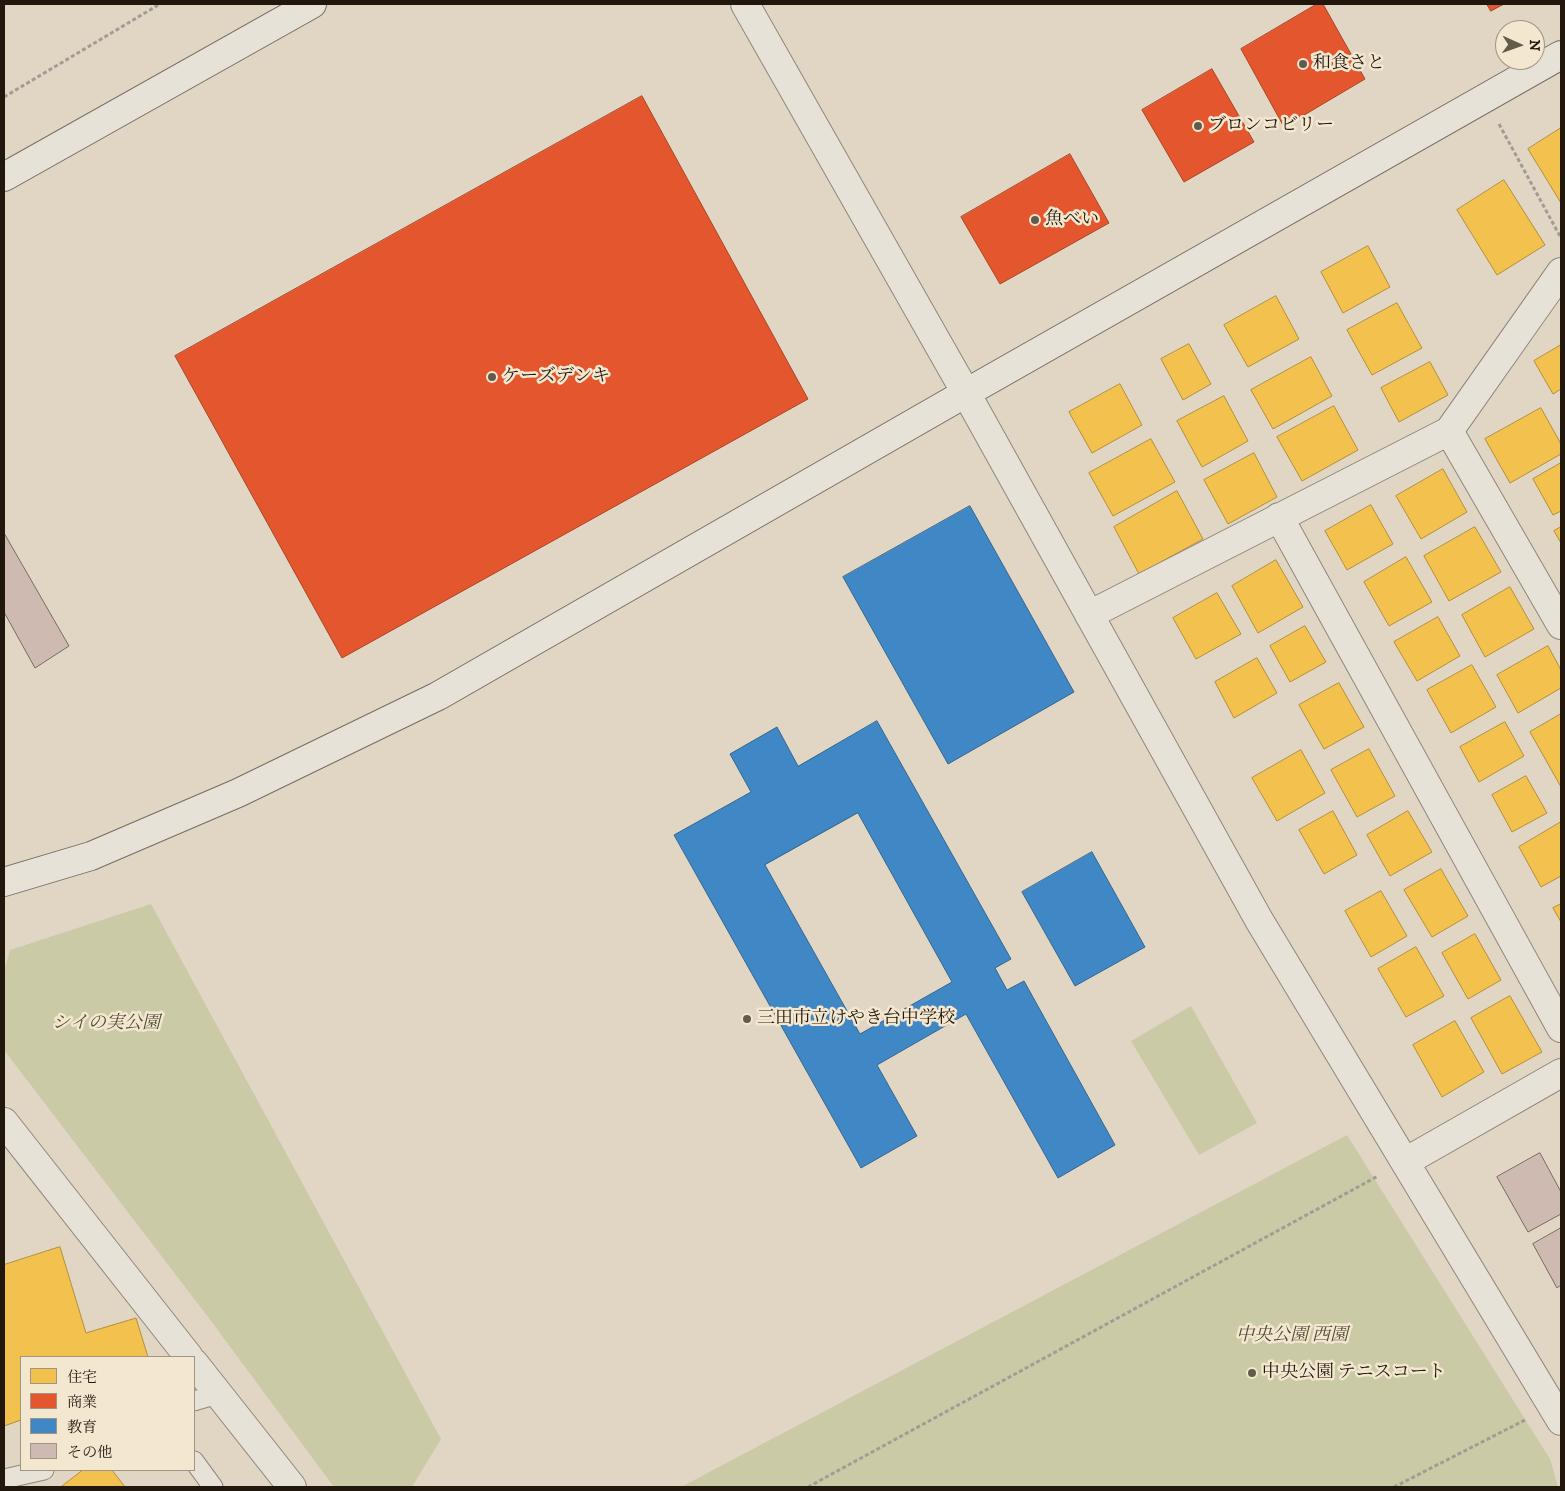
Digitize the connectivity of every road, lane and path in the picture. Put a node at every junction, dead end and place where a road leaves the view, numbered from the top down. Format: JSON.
{"nodes":[{"id":1,"x":160,"y":4,"type":"edge"},
{"id":2,"x":312,"y":4,"type":"edge"},
{"id":3,"x":745,"y":4,"type":"edge"},
{"id":4,"x":1561,"y":55,"type":"edge"},
{"id":5,"x":4,"y":97,"type":"edge"},
{"id":6,"x":1484,"y":98,"type":"junction"},
{"id":7,"x":4,"y":177,"type":"edge"},
{"id":8,"x":1561,"y":238,"type":"edge"},
{"id":9,"x":1561,"y":272,"type":"edge"},
{"id":10,"x":966,"y":393,"type":"junction"},
{"id":11,"x":1449,"y":431,"type":"junction"},
{"id":12,"x":1280,"y":517,"type":"junction"},
{"id":13,"x":1090,"y":615,"type":"junction"},
{"id":14,"x":1561,"y":625,"type":"edge"},
{"id":15,"x":4,"y":882,"type":"edge"},
{"id":16,"x":1561,"y":1028,"type":"edge"},
{"id":17,"x":1561,"y":1073,"type":"edge"},
{"id":18,"x":4,"y":1122,"type":"edge"},
{"id":19,"x":1405,"y":1162,"type":"junction"},
{"id":20,"x":188,"y":1356,"type":"edge"},
{"id":21,"x":195,"y":1366,"type":"edge"},
{"id":22,"x":206,"y":1398,"type":"edge"},
{"id":23,"x":1557,"y":1414,"type":"edge"},
{"id":24,"x":195,"y":1462,"type":"edge"},
{"id":25,"x":40,"y":1471,"type":"edge"},
{"id":26,"x":4,"y":1479,"type":"edge"},
{"id":27,"x":213,"y":1487,"type":"edge"},
{"id":28,"x":292,"y":1487,"type":"edge"},
{"id":29,"x":808,"y":1487,"type":"edge"},
{"id":30,"x":1394,"y":1487,"type":"edge"}],
"edges":[{"from":1,"to":5,"type":"path"},
{"from":2,"to":7,"type":"street"},
{"from":3,"to":10,"type":"street"},
{"from":4,"to":6,"type":"street"},
{"from":6,"to":8,"type":"path"},
{"from":6,"to":10,"type":"street"},
{"from":9,"to":11,"type":"street"},
{"from":10,"to":13,"type":"street"},
{"from":10,"to":15,"type":"street"},
{"from":11,"to":12,"type":"street"},
{"from":11,"to":14,"type":"street"},
{"from":12,"to":13,"type":"street"},
{"from":12,"to":16,"type":"street"},
{"from":13,"to":19,"type":"street"},
{"from":17,"to":19,"type":"street"},
{"from":18,"to":20,"type":"street"},
{"from":19,"to":23,"type":"street"},
{"from":19,"to":29,"type":"path"},
{"from":21,"to":22,"type":"street"},
{"from":22,"to":28,"type":"street"},
{"from":23,"to":30,"type":"path"},
{"from":24,"to":27,"type":"lane"},
{"from":25,"to":26,"type":"lane"}]}
